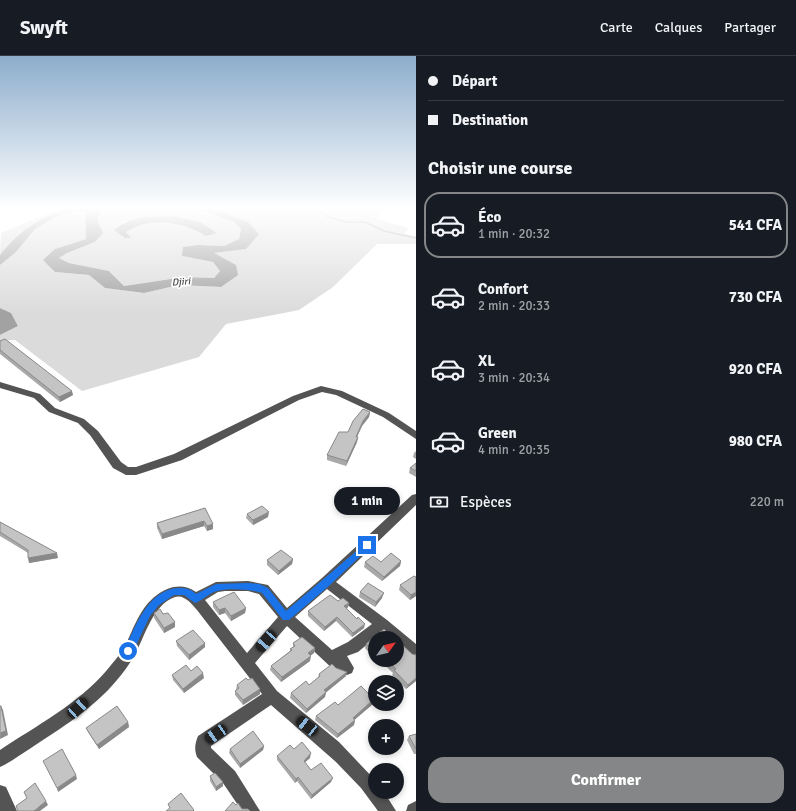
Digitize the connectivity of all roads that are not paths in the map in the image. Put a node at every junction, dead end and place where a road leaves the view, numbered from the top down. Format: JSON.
{"nodes":[{"id":1,"x":0,"y":385,"type":"edge"},
{"id":2,"x":416,"y":436,"type":"edge"},
{"id":3,"x":416,"y":498,"type":"edge"},
{"id":4,"x":327,"y":582,"type":"junction"},
{"id":5,"x":195,"y":599,"type":"junction"},
{"id":6,"x":286,"y":617,"type":"junction"},
{"id":7,"x":382,"y":624,"type":"junction"},
{"id":8,"x":416,"y":653,"type":"edge"},
{"id":9,"x":246,"y":664,"type":"junction"},
{"id":10,"x":272,"y":696,"type":"junction"},
{"id":11,"x":0,"y":759,"type":"edge"},
{"id":12,"x":0,"y":793,"type":"edge"},
{"id":13,"x":9,"y":811,"type":"edge"},
{"id":14,"x":252,"y":811,"type":"edge"},
{"id":15,"x":388,"y":811,"type":"edge"}],
"edges":[{"from":1,"to":2,"type":"street"},
{"from":3,"to":4,"type":"street"},
{"from":4,"to":6,"type":"street"},
{"from":4,"to":7,"type":"street"},
{"from":5,"to":6,"type":"street"},
{"from":5,"to":9,"type":"street"},
{"from":5,"to":11,"type":"street"},
{"from":6,"to":7,"type":"street"},
{"from":6,"to":9,"type":"street"},
{"from":7,"to":8,"type":"street"},
{"from":9,"to":10,"type":"street"},
{"from":10,"to":14,"type":"street"},
{"from":10,"to":15,"type":"street"},
{"from":12,"to":13,"type":"street"}]}
